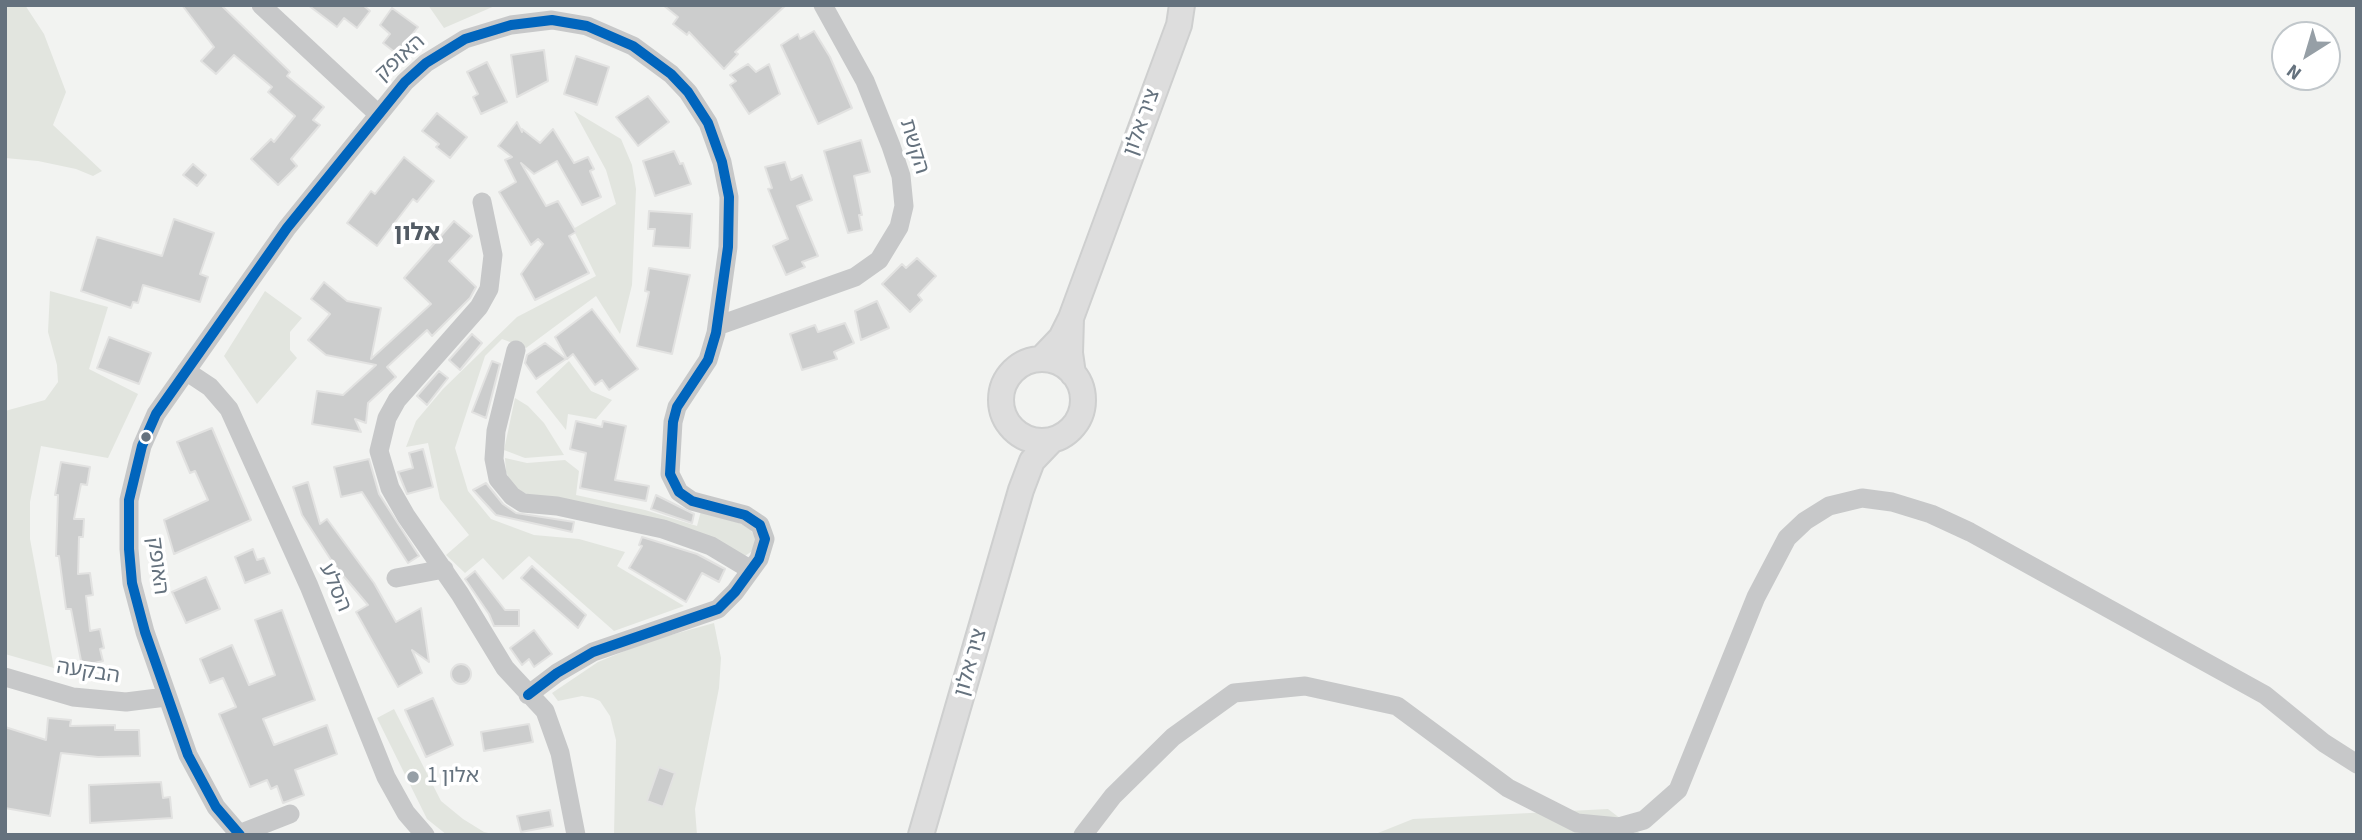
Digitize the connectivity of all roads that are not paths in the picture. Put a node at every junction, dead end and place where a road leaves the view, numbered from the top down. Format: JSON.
{"nodes":[{"id":1,"x":261,"y":5,"type":"edge"},
{"id":2,"x":823,"y":5,"type":"edge"},
{"id":3,"x":1182,"y":5,"type":"edge"},
{"id":4,"x":561,"y":13,"type":"edge"},
{"id":5,"x":377,"y":113,"type":"junction"},
{"id":6,"x":482,"y":202,"type":"dead end"},
{"id":7,"x":1071,"y":318,"type":"junction"},
{"id":8,"x":717,"y":326,"type":"junction"},
{"id":9,"x":516,"y":350,"type":"dead end"},
{"id":10,"x":1041,"y":359,"type":"junction"},
{"id":11,"x":186,"y":371,"type":"junction"},
{"id":12,"x":1073,"y":374,"type":"junction"},
{"id":13,"x":1011,"y":427,"type":"junction"},
{"id":14,"x":1052,"y":440,"type":"junction"},
{"id":15,"x":1021,"y":490,"type":"junction"},
{"id":16,"x":444,"y":569,"type":"junction"},
{"id":17,"x":751,"y":570,"type":"junction"},
{"id":18,"x":396,"y":578,"type":"dead end"},
{"id":19,"x":5,"y":677,"type":"edge"},
{"id":20,"x":528,"y":695,"type":"junction"},
{"id":21,"x":166,"y":697,"type":"junction"},
{"id":22,"x":2357,"y":764,"type":"edge"},
{"id":23,"x":290,"y":814,"type":"dead end"},
{"id":24,"x":238,"y":834,"type":"edge"},
{"id":25,"x":425,"y":835,"type":"edge"},
{"id":26,"x":576,"y":835,"type":"edge"},
{"id":27,"x":921,"y":835,"type":"edge"},
{"id":28,"x":1083,"y":835,"type":"edge"}],
"edges":[{"from":1,"to":5,"type":"street"},
{"from":2,"to":8,"type":"street","name":"הקשת"},
{"from":3,"to":7,"type":"main road","name":"ציר אלון"},
{"from":4,"to":5,"type":"street","name":"האופק"},
{"from":4,"to":8,"type":"street","name":"האופק"},
{"from":5,"to":11,"type":"street","name":"האופק"},
{"from":6,"to":16,"type":"street"},
{"from":7,"to":10,"type":"main road","name":"ציר אלון"},
{"from":7,"to":12,"type":"main road","name":"ציר אלון"},
{"from":8,"to":17,"type":"street","name":"האופק"},
{"from":9,"to":17,"type":"street"},
{"from":10,"to":12,"type":"main road"},
{"from":10,"to":13,"type":"main road"},
{"from":11,"to":21,"type":"street","name":"האופק"},
{"from":11,"to":25,"type":"street","name":"הסלע"},
{"from":12,"to":14,"type":"main road"},
{"from":13,"to":14,"type":"main road"},
{"from":13,"to":15,"type":"main road","name":"ציר אלון"},
{"from":14,"to":15,"type":"main road","name":"ציר אלון"},
{"from":15,"to":27,"type":"main road","name":"ציר אלון"},
{"from":16,"to":18,"type":"street"},
{"from":16,"to":20,"type":"street"},
{"from":17,"to":20,"type":"street","name":"האופק"},
{"from":19,"to":21,"type":"street","name":"הבקעה"},
{"from":20,"to":26,"type":"street"},
{"from":21,"to":24,"type":"street","name":"האופק"},
{"from":22,"to":28,"type":"street"},
{"from":23,"to":24,"type":"street"}]}
